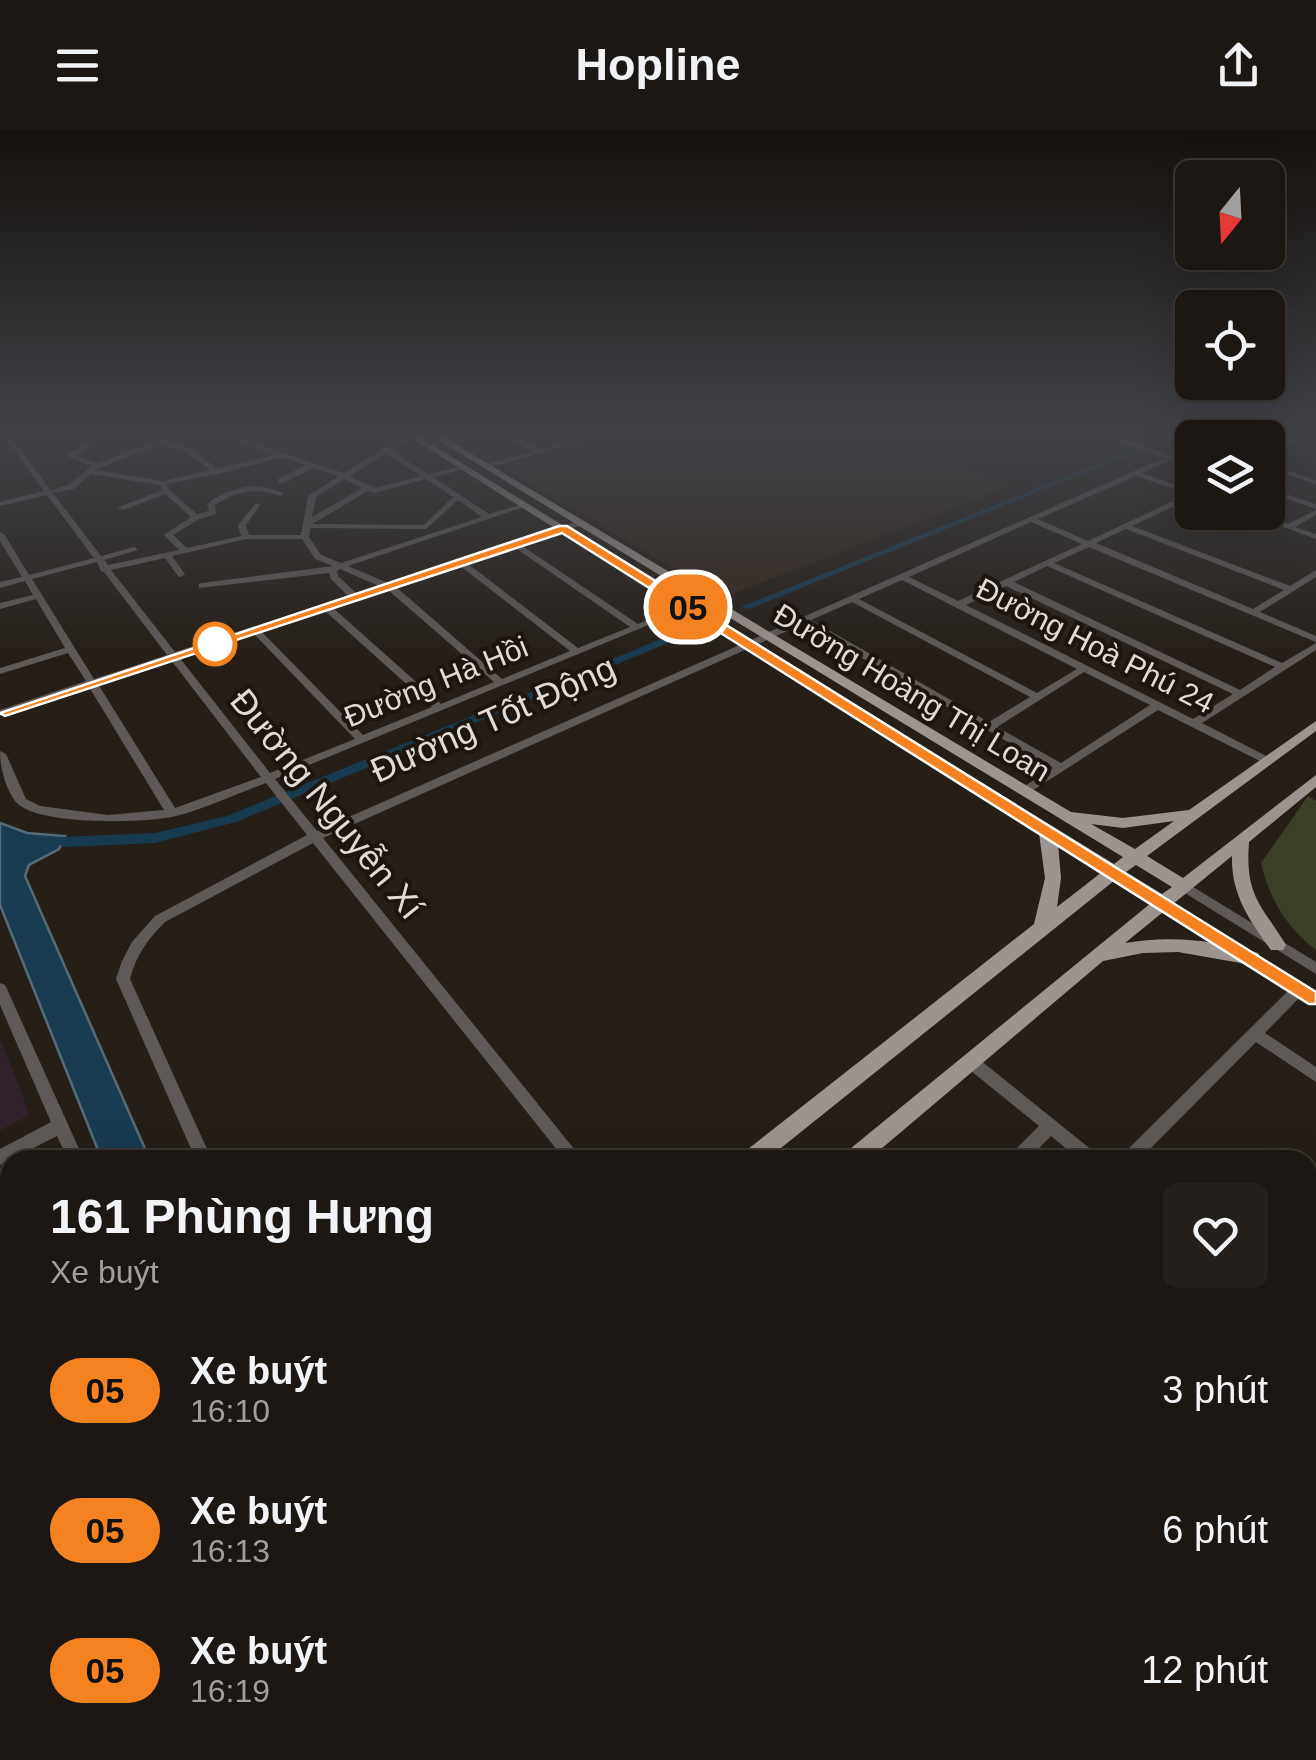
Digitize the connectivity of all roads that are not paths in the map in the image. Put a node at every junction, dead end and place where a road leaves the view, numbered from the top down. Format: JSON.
{"nodes":[{"id":1,"x":59,"y":508,"type":"edge"},
{"id":2,"x":187,"y":508,"type":"edge"},
{"id":3,"x":212,"y":508,"type":"edge"},
{"id":4,"x":254,"y":508,"type":"edge"},
{"id":5,"x":310,"y":508,"type":"edge"},
{"id":6,"x":333,"y":508,"type":"edge"},
{"id":7,"x":446,"y":508,"type":"edge"},
{"id":8,"x":474,"y":508,"type":"edge"},
{"id":9,"x":518,"y":508,"type":"edge"},
{"id":10,"x":528,"y":508,"type":"edge"},
{"id":11,"x":554,"y":508,"type":"edge"},
{"id":12,"x":1056,"y":508,"type":"edge"},
{"id":13,"x":1163,"y":508,"type":"edge"},
{"id":14,"x":1316,"y":509,"type":"edge"},
{"id":15,"x":196,"y":517,"type":"junction"},
{"id":16,"x":488,"y":518,"type":"junction"},
{"id":17,"x":1030,"y":519,"type":"junction"},
{"id":18,"x":579,"y":523,"type":"junction"},
{"id":19,"x":307,"y":524,"type":"junction"},
{"id":20,"x":1126,"y":526,"type":"junction"},
{"id":21,"x":1285,"y":526,"type":"edge"},
{"id":22,"x":426,"y":527,"type":"junction"},
{"id":23,"x":1288,"y":527,"type":"junction"},
{"id":24,"x":563,"y":529,"type":"junction"},
{"id":25,"x":0,"y":534,"type":"edge"},
{"id":26,"x":438,"y":534,"type":"junction"},
{"id":27,"x":246,"y":537,"type":"junction"},
{"id":28,"x":305,"y":537,"type":"junction"},
{"id":29,"x":1316,"y":537,"type":"edge"},
{"id":30,"x":1088,"y":544,"type":"junction"},
{"id":31,"x":516,"y":545,"type":"junction"},
{"id":32,"x":134,"y":550,"type":"dead end"},
{"id":33,"x":184,"y":551,"type":"junction"},
{"id":34,"x":6,"y":554,"type":"edge"},
{"id":35,"x":166,"y":555,"type":"junction"},
{"id":36,"x":462,"y":563,"type":"junction"},
{"id":37,"x":1047,"y":563,"type":"junction"},
{"id":38,"x":100,"y":564,"type":"junction"},
{"id":39,"x":336,"y":568,"type":"junction"},
{"id":40,"x":181,"y":574,"type":"dead end"},
{"id":41,"x":1316,"y":574,"type":"edge"},
{"id":42,"x":901,"y":576,"type":"junction"},
{"id":43,"x":27,"y":578,"type":"junction"},
{"id":44,"x":1006,"y":582,"type":"junction"},
{"id":45,"x":0,"y":585,"type":"edge"},
{"id":46,"x":202,"y":586,"type":"dead end"},
{"id":47,"x":390,"y":587,"type":"junction"},
{"id":48,"x":1290,"y":590,"type":"junction"},
{"id":49,"x":38,"y":596,"type":"junction"},
{"id":50,"x":356,"y":598,"type":"junction"},
{"id":51,"x":851,"y":598,"type":"junction"},
{"id":52,"x":958,"y":605,"type":"junction"},
{"id":53,"x":0,"y":606,"type":"edge"},
{"id":54,"x":327,"y":607,"type":"junction"},
{"id":55,"x":687,"y":607,"type":"junction"},
{"id":56,"x":1254,"y":612,"type":"junction"},
{"id":57,"x":802,"y":619,"type":"junction"},
{"id":58,"x":637,"y":627,"type":"junction"},
{"id":59,"x":256,"y":630,"type":"junction"},
{"id":60,"x":763,"y":636,"type":"junction"},
{"id":61,"x":1316,"y":638,"type":"edge"},
{"id":62,"x":746,"y":644,"type":"junction"},
{"id":63,"x":1316,"y":646,"type":"edge"},
{"id":64,"x":71,"y":649,"type":"junction"},
{"id":65,"x":578,"y":652,"type":"junction"},
{"id":66,"x":173,"y":658,"type":"junction"},
{"id":67,"x":1283,"y":667,"type":"junction"},
{"id":68,"x":1084,"y":668,"type":"junction"},
{"id":69,"x":1,"y":669,"type":"edge"},
{"id":70,"x":92,"y":683,"type":"junction"},
{"id":71,"x":500,"y":683,"type":"junction"},
{"id":72,"x":1241,"y":694,"type":"junction"},
{"id":73,"x":1037,"y":697,"type":"junction"},
{"id":74,"x":1156,"y":706,"type":"junction"},
{"id":75,"x":439,"y":708,"type":"junction"},
{"id":76,"x":0,"y":713,"type":"edge"},
{"id":77,"x":1193,"y":724,"type":"junction"},
{"id":78,"x":1316,"y":725,"type":"edge"},
{"id":79,"x":989,"y":727,"type":"junction"},
{"id":80,"x":362,"y":740,"type":"junction"},
{"id":81,"x":0,"y":754,"type":"edge"},
{"id":82,"x":1268,"y":760,"type":"junction"},
{"id":83,"x":1058,"y":767,"type":"junction"},
{"id":84,"x":266,"y":779,"type":"junction"},
{"id":85,"x":1312,"y":787,"type":"edge"},
{"id":86,"x":1024,"y":792,"type":"junction"},
{"id":87,"x":1197,"y":812,"type":"junction"},
{"id":88,"x":172,"y":813,"type":"junction"},
{"id":89,"x":1058,"y":813,"type":"junction"},
{"id":90,"x":1046,"y":828,"type":"junction"},
{"id":91,"x":314,"y":837,"type":"junction"},
{"id":92,"x":1241,"y":841,"type":"junction"},
{"id":93,"x":1133,"y":857,"type":"junction"},
{"id":94,"x":1114,"y":871,"type":"junction"},
{"id":95,"x":1184,"y":888,"type":"junction"},
{"id":96,"x":1164,"y":904,"type":"junction"},
{"id":97,"x":1040,"y":932,"type":"junction"},
{"id":98,"x":1277,"y":945,"type":"junction"},
{"id":99,"x":1095,"y":958,"type":"junction"},
{"id":100,"x":1252,"y":958,"type":"junction"},
{"id":101,"x":1316,"y":969,"type":"edge"},
{"id":102,"x":0,"y":988,"type":"edge"},
{"id":103,"x":1300,"y":988,"type":"junction"},
{"id":104,"x":1316,"y":998,"type":"edge"},
{"id":105,"x":1254,"y":1034,"type":"junction"},
{"id":106,"x":970,"y":1060,"type":"junction"},
{"id":107,"x":1316,"y":1075,"type":"edge"},
{"id":108,"x":62,"y":1125,"type":"junction"},
{"id":109,"x":1050,"y":1126,"type":"junction"},
{"id":110,"x":14,"y":1150,"type":"edge"},
{"id":111,"x":72,"y":1150,"type":"edge"},
{"id":112,"x":200,"y":1150,"type":"edge"},
{"id":113,"x":567,"y":1150,"type":"edge"},
{"id":114,"x":763,"y":1150,"type":"edge"},
{"id":115,"x":864,"y":1150,"type":"edge"},
{"id":116,"x":1026,"y":1150,"type":"edge"},
{"id":117,"x":1080,"y":1150,"type":"edge"},
{"id":118,"x":1138,"y":1150,"type":"edge"}],
"edges":[{"from":1,"to":38,"type":"street","name":"Đường Nguyễn Xí"},
{"from":2,"to":15,"type":"street"},
{"from":3,"to":15,"type":"street"},
{"from":4,"to":27,"type":"street"},
{"from":5,"to":19,"type":"street"},
{"from":6,"to":19,"type":"street"},
{"from":7,"to":22,"type":"street"},
{"from":8,"to":16,"type":"street"},
{"from":9,"to":16,"type":"street"},
{"from":10,"to":24,"type":"main road","name":"Đường Hoàng Thị Loan"},
{"from":11,"to":18,"type":"main road","name":"Đường Hoàng Thị Loan"},
{"from":12,"to":17,"type":"street","name":"Đường Tốt Động"},
{"from":13,"to":20,"type":"street"},
{"from":14,"to":23,"type":"street"},
{"from":15,"to":33,"type":"street"},
{"from":16,"to":26,"type":"street"},
{"from":17,"to":30,"type":"street"},
{"from":17,"to":42,"type":"street","name":"Đường Tốt Động"},
{"from":18,"to":24,"type":"street"},
{"from":18,"to":60,"type":"main road","name":"Đường Hoàng Thị Loan"},
{"from":19,"to":22,"type":"street"},
{"from":19,"to":28,"type":"street"},
{"from":20,"to":30,"type":"street"},
{"from":20,"to":48,"type":"street"},
{"from":21,"to":23,"type":"street"},
{"from":22,"to":26,"type":"street"},
{"from":23,"to":29,"type":"street"},
{"from":24,"to":31,"type":"street"},
{"from":24,"to":55,"type":"main road","name":"Đường Hoàng Thị Loan"},
{"from":25,"to":34,"type":"street"},
{"from":26,"to":39,"type":"street"},
{"from":27,"to":28,"type":"street"},
{"from":27,"to":33,"type":"street"},
{"from":28,"to":39,"type":"street"},
{"from":30,"to":37,"type":"street"},
{"from":30,"to":56,"type":"street"},
{"from":31,"to":36,"type":"street"},
{"from":31,"to":58,"type":"street"},
{"from":32,"to":38,"type":"street"},
{"from":33,"to":35,"type":"street"},
{"from":34,"to":43,"type":"street"},
{"from":35,"to":38,"type":"street"},
{"from":35,"to":40,"type":"street"},
{"from":36,"to":47,"type":"street"},
{"from":36,"to":65,"type":"street"},
{"from":37,"to":44,"type":"street"},
{"from":37,"to":67,"type":"street"},
{"from":38,"to":43,"type":"street"},
{"from":38,"to":66,"type":"street","name":"Đường Nguyễn Xí"},
{"from":39,"to":46,"type":"street"},
{"from":39,"to":47,"type":"street"},
{"from":39,"to":50,"type":"street"},
{"from":41,"to":48,"type":"street"},
{"from":42,"to":51,"type":"street","name":"Đường Tốt Động"},
{"from":42,"to":52,"type":"street","name":"Đường Hoà Phú 24"},
{"from":43,"to":45,"type":"street"},
{"from":43,"to":49,"type":"street"},
{"from":44,"to":52,"type":"street"},
{"from":44,"to":72,"type":"street"},
{"from":47,"to":50,"type":"street"},
{"from":47,"to":71,"type":"street"},
{"from":48,"to":56,"type":"street"},
{"from":49,"to":53,"type":"street"},
{"from":49,"to":64,"type":"street"},
{"from":50,"to":54,"type":"street"},
{"from":51,"to":57,"type":"street","name":"Đường Tốt Động"},
{"from":51,"to":73,"type":"street"},
{"from":52,"to":68,"type":"street","name":"Đường Hoà Phú 24"},
{"from":54,"to":59,"type":"street"},
{"from":54,"to":75,"type":"street"},
{"from":55,"to":58,"type":"street","name":"Đường Hà Hồi"},
{"from":55,"to":62,"type":"main road","name":"Đường Hoàng Thị Loan"},
{"from":56,"to":61,"type":"street"},
{"from":57,"to":60,"type":"street","name":"Đường Tốt Động"},
{"from":57,"to":79,"type":"street"},
{"from":58,"to":65,"type":"street","name":"Đường Hà Hồi"},
{"from":59,"to":66,"type":"street"},
{"from":59,"to":80,"type":"street"},
{"from":60,"to":62,"type":"street","name":"Đường Tốt Động"},
{"from":60,"to":86,"type":"main road","name":"Đường Hoàng Thị Loan"},
{"from":62,"to":90,"type":"main road","name":"Đường Hoàng Thị Loan"},
{"from":62,"to":91,"type":"street","name":"Đường Tốt Động"},
{"from":63,"to":67,"type":"street"},
{"from":64,"to":69,"type":"street"},
{"from":64,"to":70,"type":"street"},
{"from":65,"to":71,"type":"street","name":"Đường Hà Hồi"},
{"from":66,"to":70,"type":"street"},
{"from":66,"to":84,"type":"street","name":"Đường Nguyễn Xí"},
{"from":67,"to":72,"type":"street"},
{"from":68,"to":73,"type":"street"},
{"from":68,"to":74,"type":"street","name":"Đường Hoà Phú 24"},
{"from":70,"to":76,"type":"street"},
{"from":70,"to":88,"type":"street"},
{"from":71,"to":75,"type":"street","name":"Đường Hà Hồi"},
{"from":72,"to":77,"type":"street"},
{"from":73,"to":79,"type":"street"},
{"from":74,"to":77,"type":"street","name":"Đường Hoà Phú 24"},
{"from":74,"to":83,"type":"street"},
{"from":75,"to":80,"type":"street","name":"Đường Hà Hồi"},
{"from":77,"to":82,"type":"street","name":"Đường Hoà Phú 24"},
{"from":78,"to":82,"type":"main road"},
{"from":79,"to":83,"type":"street"},
{"from":80,"to":84,"type":"street","name":"Đường Hà Hồi"},
{"from":81,"to":88,"type":"street","name":"Đường Hà Hồi"},
{"from":82,"to":87,"type":"main road"},
{"from":83,"to":86,"type":"street"},
{"from":84,"to":88,"type":"street","name":"Đường Hà Hồi"},
{"from":84,"to":91,"type":"street","name":"Đường Nguyễn Xí"},
{"from":85,"to":92,"type":"main road"},
{"from":86,"to":89,"type":"main road","name":"Đường Hoàng Thị Loan"},
{"from":87,"to":89,"type":"main road"},
{"from":87,"to":93,"type":"main road"},
{"from":89,"to":93,"type":"main road","name":"Đường Hoàng Thị Loan"},
{"from":90,"to":94,"type":"main road","name":"Đường Hoàng Thị Loan"},
{"from":90,"to":97,"type":"main road"},
{"from":91,"to":112,"type":"street","name":"Đường Tốt Động"},
{"from":91,"to":113,"type":"street","name":"Đường Nguyễn Xí"},
{"from":92,"to":95,"type":"main road"},
{"from":92,"to":98,"type":"main road"},
{"from":93,"to":94,"type":"main road"},
{"from":93,"to":95,"type":"main road","name":"Đường Hoàng Thị Loan"},
{"from":94,"to":96,"type":"main road","name":"Đường Hoàng Thị Loan"},
{"from":94,"to":97,"type":"main road"},
{"from":95,"to":96,"type":"main road"},
{"from":95,"to":98,"type":"street","name":"Đường Hoàng Thị Loan"},
{"from":96,"to":99,"type":"main road"},
{"from":96,"to":100,"type":"street","name":"Đường Hoàng Thị Loan"},
{"from":97,"to":114,"type":"main road"},
{"from":98,"to":101,"type":"street","name":"Đường Hoàng Thị Loan"},
{"from":99,"to":100,"type":"main road"},
{"from":99,"to":106,"type":"main road"},
{"from":100,"to":103,"type":"street","name":"Đường Hoàng Thị Loan"},
{"from":102,"to":108,"type":"street"},
{"from":103,"to":104,"type":"street","name":"Đường Hoàng Thị Loan"},
{"from":103,"to":105,"type":"street"},
{"from":105,"to":107,"type":"street"},
{"from":105,"to":118,"type":"street"},
{"from":106,"to":109,"type":"street"},
{"from":106,"to":115,"type":"main road"},
{"from":108,"to":110,"type":"street"},
{"from":108,"to":111,"type":"street"},
{"from":109,"to":116,"type":"street"},
{"from":109,"to":117,"type":"street"}]}
